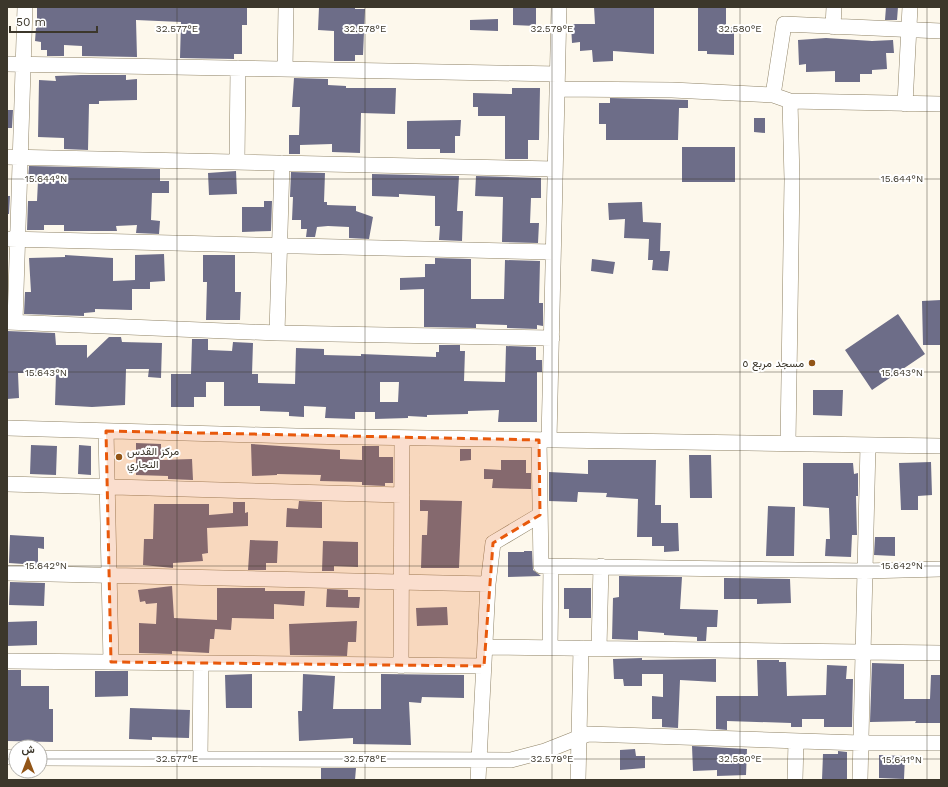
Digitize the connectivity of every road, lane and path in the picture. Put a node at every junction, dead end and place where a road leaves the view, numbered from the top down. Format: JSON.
{"nodes":[{"id":1,"x":25,"y":7,"type":"edge"},
{"id":2,"x":286,"y":7,"type":"edge"},
{"id":3,"x":559,"y":7,"type":"edge"},
{"id":4,"x":834,"y":7,"type":"edge"},
{"id":5,"x":910,"y":7,"type":"edge"},
{"id":6,"x":833,"y":27,"type":"junction"},
{"id":7,"x":908,"y":30,"type":"junction"},
{"id":8,"x":941,"y":31,"type":"edge"},
{"id":9,"x":7,"y":64,"type":"edge"},
{"id":10,"x":23,"y":64,"type":"junction"},
{"id":11,"x":238,"y":68,"type":"junction"},
{"id":12,"x":285,"y":69,"type":"junction"},
{"id":13,"x":557,"y":74,"type":"junction"},
{"id":14,"x":557,"y":90,"type":"junction"},
{"id":15,"x":773,"y":95,"type":"junction"},
{"id":16,"x":790,"y":101,"type":"junction"},
{"id":17,"x":905,"y":104,"type":"junction"},
{"id":18,"x":941,"y":104,"type":"edge"},
{"id":19,"x":14,"y":157,"type":"edge"},
{"id":20,"x":237,"y":162,"type":"junction"},
{"id":21,"x":282,"y":163,"type":"junction"},
{"id":22,"x":555,"y":169,"type":"junction"},
{"id":23,"x":12,"y":239,"type":"edge"},
{"id":24,"x":279,"y":245,"type":"junction"},
{"id":25,"x":553,"y":252,"type":"junction"},
{"id":26,"x":11,"y":322,"type":"edge"},
{"id":27,"x":278,"y":334,"type":"junction"},
{"id":28,"x":552,"y":338,"type":"junction"},
{"id":29,"x":7,"y":428,"type":"edge"},
{"id":30,"x":106,"y":431,"type":"junction"},
{"id":31,"x":402,"y":438,"type":"junction"},
{"id":32,"x":544,"y":440,"type":"junction"},
{"id":33,"x":788,"y":443,"type":"junction"},
{"id":34,"x":868,"y":445,"type":"junction"},
{"id":35,"x":941,"y":446,"type":"edge"},
{"id":36,"x":7,"y":484,"type":"edge"},
{"id":37,"x":107,"y":487,"type":"junction"},
{"id":38,"x":402,"y":495,"type":"junction"},
{"id":39,"x":540,"y":515,"type":"junction"},
{"id":40,"x":551,"y":566,"type":"junction"},
{"id":41,"x":601,"y":566,"type":"junction"},
{"id":42,"x":941,"y":569,"type":"edge"},
{"id":43,"x":865,"y":571,"type":"junction"},
{"id":44,"x":7,"y":573,"type":"edge"},
{"id":45,"x":109,"y":575,"type":"junction"},
{"id":46,"x":401,"y":582,"type":"junction"},
{"id":47,"x":488,"y":584,"type":"junction"},
{"id":48,"x":485,"y":647,"type":"junction"},
{"id":49,"x":550,"y":648,"type":"junction"},
{"id":50,"x":581,"y":648,"type":"junction"},
{"id":51,"x":599,"y":648,"type":"junction"},
{"id":52,"x":863,"y":652,"type":"junction"},
{"id":53,"x":941,"y":653,"type":"edge"},
{"id":54,"x":7,"y":661,"type":"edge"},
{"id":55,"x":111,"y":662,"type":"junction"},
{"id":56,"x":201,"y":663,"type":"junction"},
{"id":57,"x":401,"y":666,"type":"junction"},
{"id":58,"x":484,"y":666,"type":"junction"},
{"id":59,"x":579,"y":738,"type":"junction"},
{"id":60,"x":796,"y":741,"type":"junction"},
{"id":61,"x":861,"y":743,"type":"junction"},
{"id":62,"x":941,"y":743,"type":"edge"},
{"id":63,"x":48,"y":758,"type":"edge"},
{"id":64,"x":200,"y":759,"type":"junction"},
{"id":65,"x":479,"y":760,"type":"junction"},
{"id":66,"x":478,"y":780,"type":"edge"},
{"id":67,"x":578,"y":780,"type":"edge"},
{"id":68,"x":795,"y":780,"type":"edge"},
{"id":69,"x":860,"y":780,"type":"edge"}],
"edges":[{"from":1,"to":10,"type":"street"},
{"from":2,"to":12,"type":"street"},
{"from":3,"to":13,"type":"street"},
{"from":4,"to":6,"type":"street"},
{"from":5,"to":7,"type":"street"},
{"from":6,"to":7,"type":"street"},
{"from":6,"to":15,"type":"street"},
{"from":7,"to":8,"type":"street"},
{"from":7,"to":17,"type":"street"},
{"from":9,"to":10,"type":"street"},
{"from":10,"to":11,"type":"street"},
{"from":10,"to":19,"type":"street"},
{"from":11,"to":12,"type":"street"},
{"from":11,"to":20,"type":"street"},
{"from":12,"to":13,"type":"street"},
{"from":13,"to":14,"type":"street"},
{"from":14,"to":15,"type":"street"},
{"from":14,"to":22,"type":"street"},
{"from":15,"to":16,"type":"street"},
{"from":16,"to":17,"type":"street"},
{"from":16,"to":33,"type":"street"},
{"from":17,"to":18,"type":"street"},
{"from":19,"to":20,"type":"street"},
{"from":19,"to":23,"type":"street"},
{"from":20,"to":21,"type":"street"},
{"from":21,"to":22,"type":"street"},
{"from":21,"to":24,"type":"street"},
{"from":22,"to":25,"type":"street"},
{"from":23,"to":24,"type":"street"},
{"from":23,"to":26,"type":"street"},
{"from":24,"to":25,"type":"street"},
{"from":24,"to":27,"type":"street"},
{"from":25,"to":28,"type":"street"},
{"from":26,"to":27,"type":"street"},
{"from":27,"to":28,"type":"street"},
{"from":28,"to":32,"type":"street"},
{"from":29,"to":30,"type":"street"},
{"from":30,"to":31,"type":"street"},
{"from":30,"to":37,"type":"street"},
{"from":31,"to":32,"type":"street"},
{"from":31,"to":38,"type":"street"},
{"from":32,"to":33,"type":"street"},
{"from":32,"to":39,"type":"street"},
{"from":33,"to":34,"type":"street"},
{"from":34,"to":35,"type":"street"},
{"from":34,"to":43,"type":"street"},
{"from":36,"to":37,"type":"street"},
{"from":37,"to":38,"type":"street"},
{"from":37,"to":45,"type":"street"},
{"from":38,"to":46,"type":"street"},
{"from":39,"to":40,"type":"street"},
{"from":39,"to":47,"type":"street"},
{"from":40,"to":41,"type":"street"},
{"from":40,"to":49,"type":"street"},
{"from":41,"to":43,"type":"street"},
{"from":41,"to":51,"type":"street"},
{"from":42,"to":43,"type":"street"},
{"from":43,"to":52,"type":"street"},
{"from":44,"to":45,"type":"street"},
{"from":45,"to":46,"type":"street"},
{"from":45,"to":55,"type":"street"},
{"from":46,"to":47,"type":"street"},
{"from":46,"to":57,"type":"street"},
{"from":47,"to":48,"type":"street"},
{"from":48,"to":49,"type":"street"},
{"from":48,"to":58,"type":"street"},
{"from":49,"to":50,"type":"street"},
{"from":50,"to":51,"type":"street"},
{"from":50,"to":59,"type":"street"},
{"from":51,"to":52,"type":"street"},
{"from":52,"to":53,"type":"street"},
{"from":52,"to":61,"type":"street"},
{"from":54,"to":55,"type":"street"},
{"from":55,"to":56,"type":"street"},
{"from":56,"to":57,"type":"street"},
{"from":56,"to":64,"type":"street"},
{"from":57,"to":58,"type":"street"},
{"from":58,"to":65,"type":"street"},
{"from":59,"to":60,"type":"street"},
{"from":59,"to":65,"type":"street"},
{"from":59,"to":67,"type":"street"},
{"from":60,"to":61,"type":"street"},
{"from":60,"to":68,"type":"street"},
{"from":61,"to":62,"type":"street"},
{"from":61,"to":69,"type":"street"},
{"from":63,"to":64,"type":"street"},
{"from":64,"to":65,"type":"street"},
{"from":65,"to":66,"type":"street"}]}
